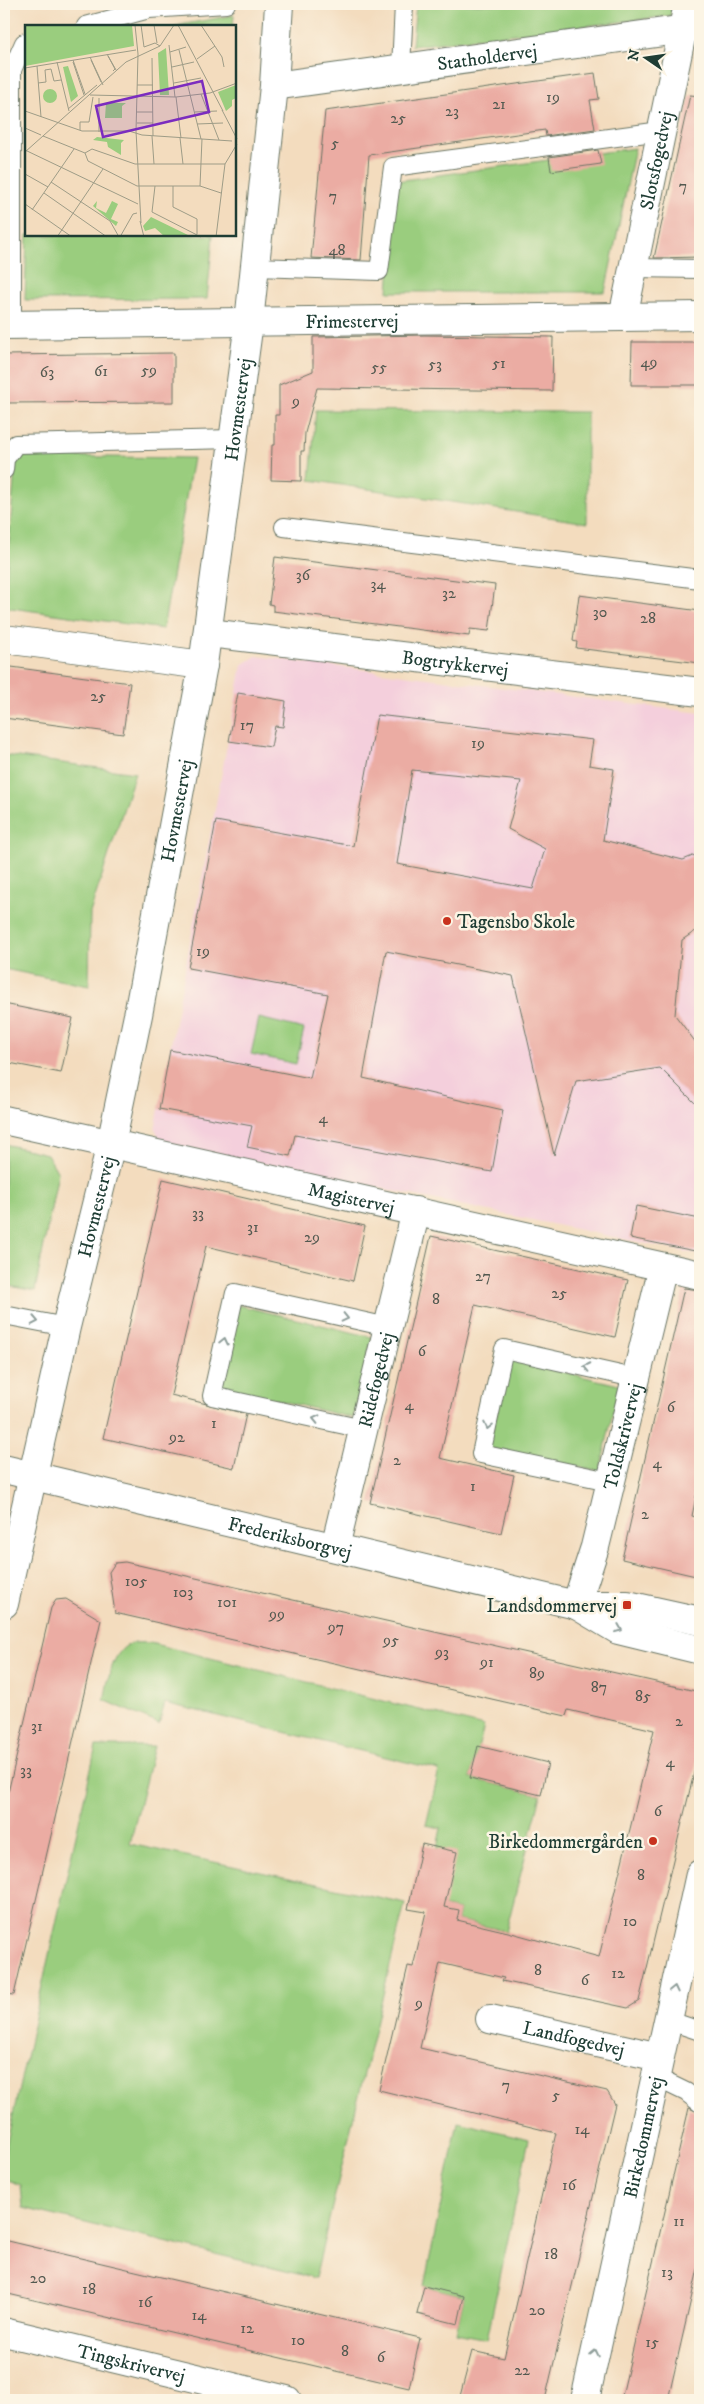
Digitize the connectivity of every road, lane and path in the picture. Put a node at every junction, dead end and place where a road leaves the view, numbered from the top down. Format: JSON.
{"nodes":[{"id":1,"x":226,"y":4,"type":"edge"},
{"id":2,"x":279,"y":4,"type":"edge"},
{"id":3,"x":404,"y":4,"type":"edge"},
{"id":4,"x":688,"y":4,"type":"edge"},
{"id":5,"x":90,"y":25,"type":"edge"},
{"id":6,"x":691,"y":29,"type":"edge"},
{"id":7,"x":25,"y":42,"type":"edge"},
{"id":8,"x":401,"y":69,"type":"junction"},
{"id":9,"x":274,"y":86,"type":"junction"},
{"id":10,"x":661,"y":131,"type":"junction"},
{"id":11,"x":255,"y":267,"type":"junction"},
{"id":12,"x":633,"y":268,"type":"junction"},
{"id":13,"x":700,"y":270,"type":"edge"},
{"id":14,"x":700,"y":316,"type":"edge"},
{"id":15,"x":622,"y":317,"type":"junction"},
{"id":16,"x":249,"y":322,"type":"junction"},
{"id":17,"x":8,"y":325,"type":"edge"},
{"id":18,"x":234,"y":439,"type":"junction"},
{"id":19,"x":4,"y":470,"type":"edge"},
{"id":20,"x":284,"y":527,"type":"dead end"},
{"id":21,"x":700,"y":579,"type":"edge"},
{"id":22,"x":208,"y":633,"type":"junction"},
{"id":23,"x":4,"y":640,"type":"edge"},
{"id":24,"x":203,"y":665,"type":"junction"},
{"id":25,"x":700,"y":692,"type":"edge"},
{"id":26,"x":4,"y":1120,"type":"edge"},
{"id":27,"x":111,"y":1144,"type":"junction"},
{"id":28,"x":416,"y":1211,"type":"junction"},
{"id":29,"x":662,"y":1267,"type":"junction"},
{"id":30,"x":700,"y":1275,"type":"edge"},
{"id":31,"x":4,"y":1315,"type":"edge"},
{"id":32,"x":66,"y":1327,"type":"junction"},
{"id":33,"x":388,"y":1328,"type":"junction"},
{"id":34,"x":634,"y":1378,"type":"junction"},
{"id":35,"x":363,"y":1429,"type":"junction"},
{"id":36,"x":4,"y":1469,"type":"edge"},
{"id":37,"x":33,"y":1476,"type":"junction"},
{"id":38,"x":609,"y":1481,"type":"junction"},
{"id":39,"x":335,"y":1547,"type":"junction"},
{"id":40,"x":4,"y":1604,"type":"edge"},
{"id":41,"x":576,"y":1605,"type":"junction"},
{"id":42,"x":700,"y":1621,"type":"edge"},
{"id":43,"x":700,"y":1650,"type":"edge"},
{"id":44,"x":700,"y":1874,"type":"edge"},
{"id":45,"x":490,"y":2019,"type":"dead end"},
{"id":46,"x":667,"y":2020,"type":"junction"},
{"id":47,"x":700,"y":2031,"type":"edge"},
{"id":48,"x":657,"y":2067,"type":"junction"},
{"id":49,"x":700,"y":2103,"type":"edge"},
{"id":50,"x":4,"y":2332,"type":"edge"},
{"id":51,"x":287,"y":2400,"type":"edge"},
{"id":52,"x":585,"y":2400,"type":"edge"}],
"edges":[{"from":1,"to":5,"type":"lane"},
{"from":2,"to":9,"type":"street","name":"Hovmestervej"},
{"from":3,"to":8,"type":"lane"},
{"from":4,"to":6,"type":"street","name":"Slotsfogedvej"},
{"from":6,"to":8,"type":"street","name":"Statholdervej"},
{"from":6,"to":10,"type":"street","name":"Slotsfogedvej"},
{"from":7,"to":17,"type":"lane"},
{"from":8,"to":9,"type":"street","name":"Statholdervej"},
{"from":9,"to":11,"type":"street","name":"Hovmestervej"},
{"from":10,"to":11,"type":"lane"},
{"from":10,"to":12,"type":"street","name":"Slotsfogedvej"},
{"from":11,"to":16,"type":"street","name":"Hovmestervej"},
{"from":12,"to":13,"type":"lane"},
{"from":12,"to":15,"type":"street","name":"Slotsfogedvej"},
{"from":14,"to":15,"type":"street","name":"Frimestervej"},
{"from":15,"to":16,"type":"street","name":"Frimestervej"},
{"from":16,"to":17,"type":"street","name":"Frimestervej"},
{"from":16,"to":18,"type":"street","name":"Hovmestervej"},
{"from":18,"to":19,"type":"lane"},
{"from":18,"to":22,"type":"street","name":"Hovmestervej"},
{"from":20,"to":21,"type":"lane"},
{"from":22,"to":24,"type":"street","name":"Hovmestervej"},
{"from":22,"to":25,"type":"street","name":"Bogtrykkervej"},
{"from":23,"to":24,"type":"street"},
{"from":24,"to":27,"type":"street","name":"Hovmestervej"},
{"from":26,"to":27,"type":"street","name":"Magistervej"},
{"from":27,"to":28,"type":"street","name":"Magistervej"},
{"from":27,"to":32,"type":"street","name":"Hovmestervej"},
{"from":28,"to":29,"type":"street","name":"Magistervej"},
{"from":28,"to":33,"type":"street","name":"Ridefogedvej"},
{"from":29,"to":30,"type":"street","name":"Magistervej"},
{"from":29,"to":34,"type":"street","name":"Toldskrivervej"},
{"from":31,"to":32,"type":"lane","one_way":true},
{"from":32,"to":37,"type":"street","name":"Hovmestervej"},
{"from":33,"to":35,"type":"street","name":"Ridefogedvej"},
{"from":35,"to":33,"type":"lane","one_way":true},
{"from":34,"to":38,"type":"street","name":"Toldskrivervej"},
{"from":34,"to":38,"type":"lane","one_way":true},
{"from":35,"to":39,"type":"street","name":"Ridefogedvej"},
{"from":36,"to":37,"type":"street","name":"Frederiksborgvej"},
{"from":37,"to":39,"type":"street","name":"Frederiksborgvej"},
{"from":37,"to":40,"type":"street","name":"Hovmestervej"},
{"from":38,"to":41,"type":"street","name":"Toldskrivervej"},
{"from":39,"to":41,"type":"street","name":"Frederiksborgvej"},
{"from":41,"to":42,"type":"street","name":"Frederiksborgvej"},
{"from":41,"to":43,"type":"street","name":"Frederiksborgvej","one_way":true},
{"from":46,"to":44,"type":"street","name":"Birkedommervej","one_way":true},
{"from":45,"to":48,"type":"street","name":"Landfogedvej"},
{"from":46,"to":47,"type":"lane"},
{"from":46,"to":48,"type":"street","name":"Birkedommervej"},
{"from":48,"to":49,"type":"lane","name":"Landfogedvej"},
{"from":52,"to":48,"type":"street","name":"Birkedommervej","one_way":true},
{"from":50,"to":51,"type":"street","name":"Tingskrivervej"}]}
